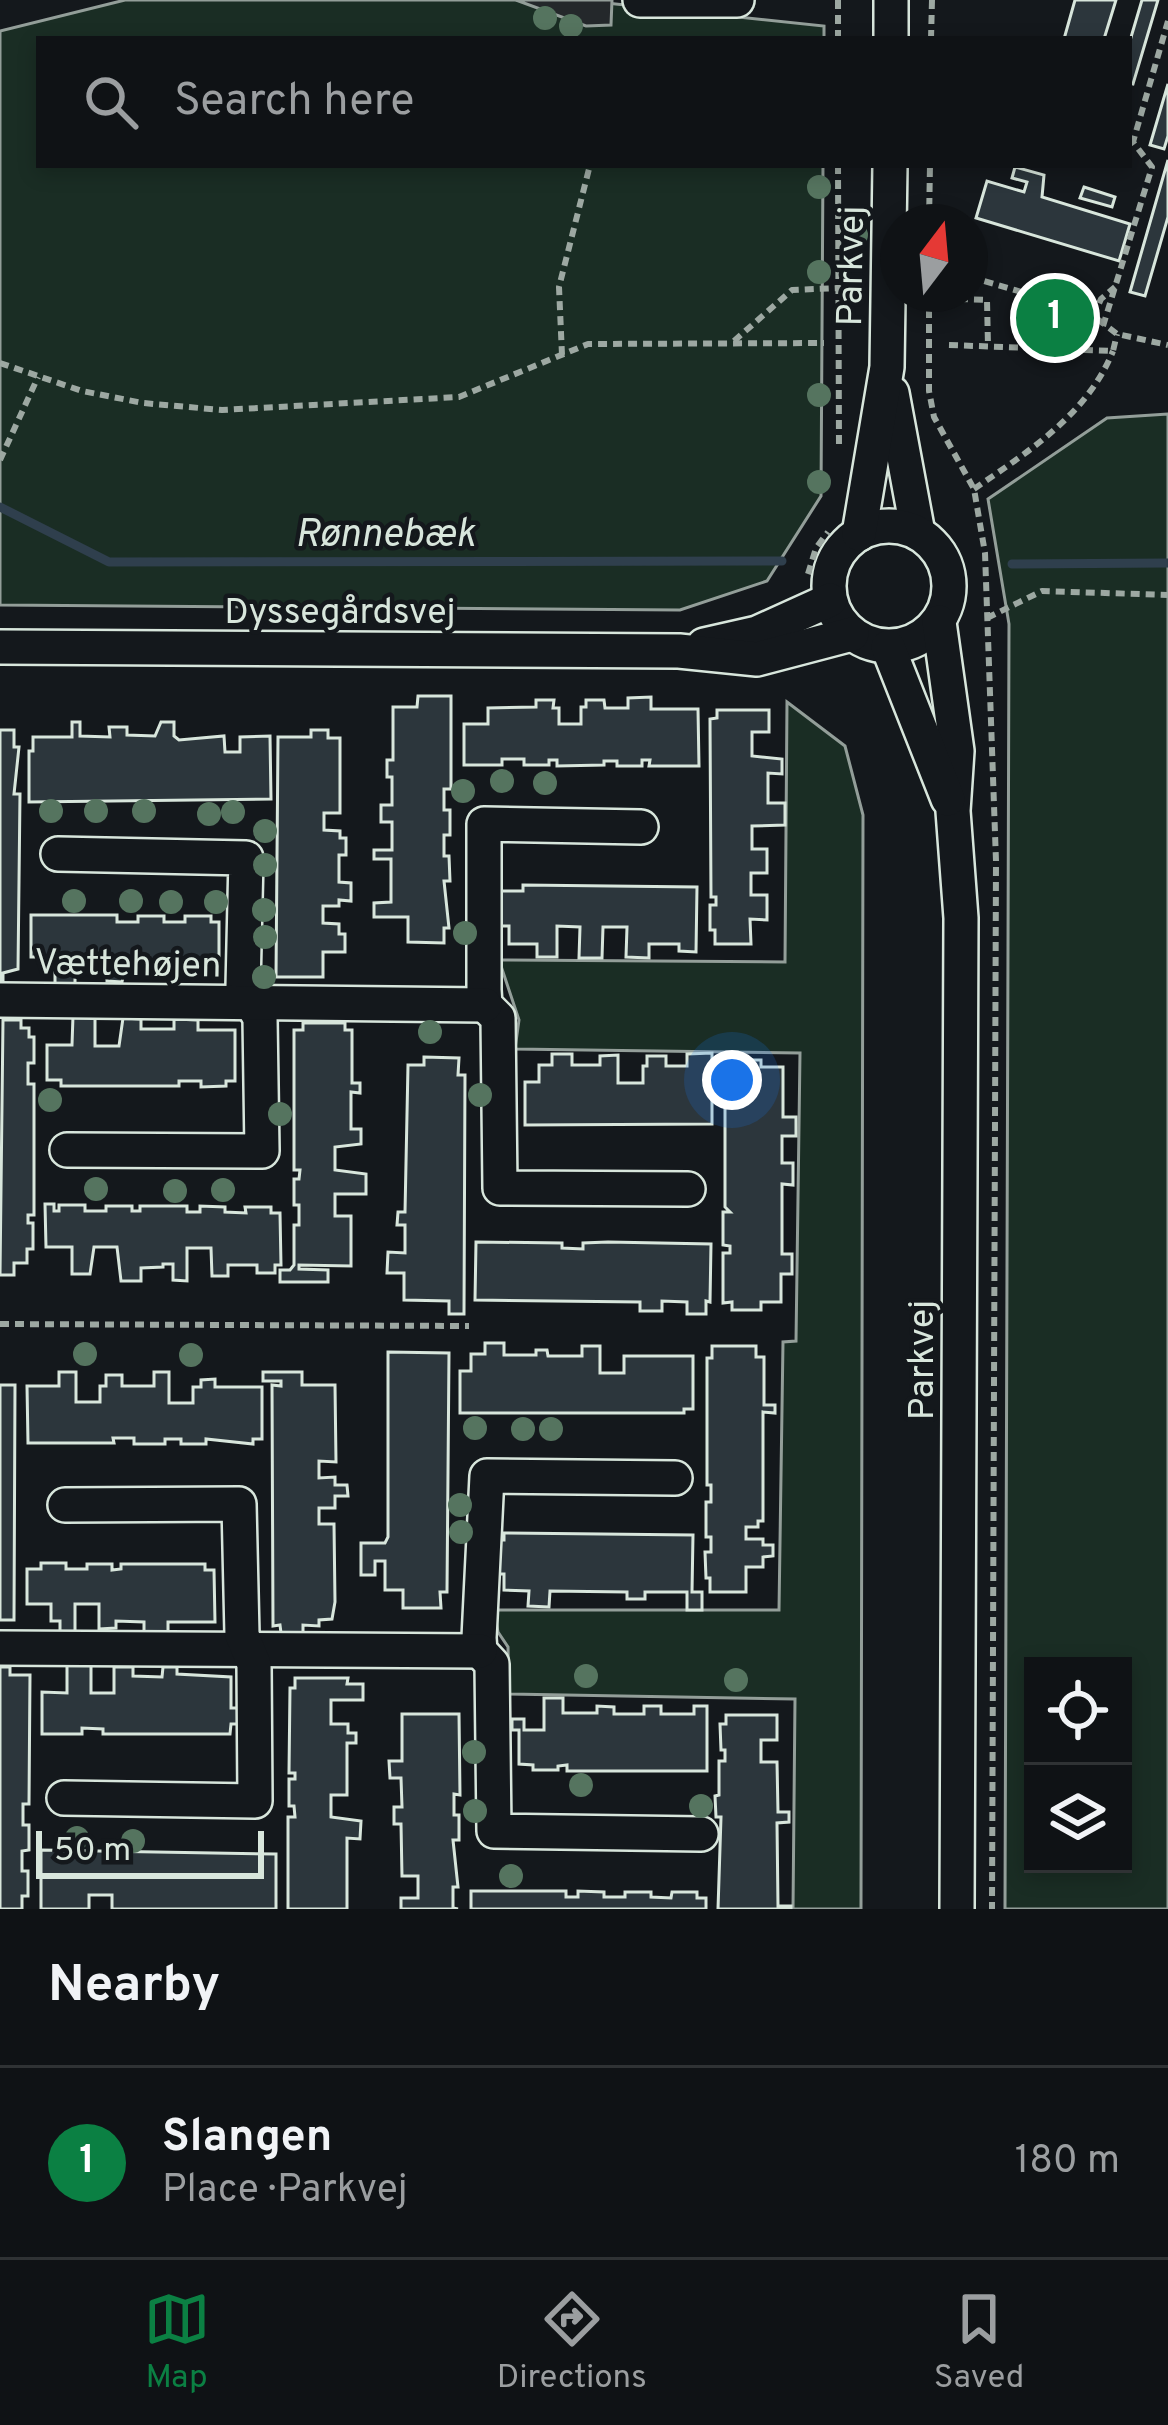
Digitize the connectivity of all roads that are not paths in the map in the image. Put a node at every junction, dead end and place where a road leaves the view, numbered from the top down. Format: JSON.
{"nodes":[{"id":1,"x":640,"y":0,"type":"edge"},
{"id":2,"x":737,"y":0,"type":"edge"},
{"id":3,"x":891,"y":0,"type":"edge"},
{"id":4,"x":891,"y":36,"type":"edge"},
{"id":5,"x":890,"y":168,"type":"edge"},
{"id":6,"x":887,"y":367,"type":"junction"},
{"id":7,"x":845,"y":530,"type":"junction"},
{"id":8,"x":918,"y":532,"type":"junction"},
{"id":9,"x":816,"y":597,"type":"junction"},
{"id":10,"x":939,"y":622,"type":"junction"},
{"id":11,"x":852,"y":634,"type":"junction"},
{"id":12,"x":0,"y":647,"type":"edge"},
{"id":13,"x":888,"y":647,"type":"junction"},
{"id":14,"x":679,"y":651,"type":"junction"},
{"id":15,"x":953,"y":812,"type":"junction"},
{"id":16,"x":641,"y":827,"type":"dead end"},
{"id":17,"x":58,"y":854,"type":"dead end"},
{"id":18,"x":0,"y":1000,"type":"edge"},
{"id":19,"x":255,"y":1003,"type":"junction"},
{"id":20,"x":485,"y":1005,"type":"junction"},
{"id":21,"x":68,"y":1150,"type":"dead end"},
{"id":22,"x":688,"y":1190,"type":"dead end"},
{"id":23,"x":675,"y":1478,"type":"dead end"},
{"id":24,"x":65,"y":1505,"type":"dead end"},
{"id":25,"x":0,"y":1648,"type":"edge"},
{"id":26,"x":250,"y":1650,"type":"junction"},
{"id":27,"x":480,"y":1651,"type":"junction"},
{"id":28,"x":64,"y":1798,"type":"dead end"},
{"id":29,"x":701,"y":1834,"type":"dead end"},
{"id":30,"x":957,"y":1909,"type":"edge"}],
"edges":[{"from":1,"to":2,"type":"street"},
{"from":3,"to":4,"type":"street"},
{"from":5,"to":6,"type":"street","name":"Parkvej"},
{"from":6,"to":7,"type":"street","name":"Parkvej"},
{"from":6,"to":8,"type":"street","name":"Parkvej"},
{"from":7,"to":8,"type":"street"},
{"from":7,"to":9,"type":"street"},
{"from":8,"to":10,"type":"street"},
{"from":9,"to":11,"type":"street"},
{"from":9,"to":14,"type":"street","name":"Dyssegårdsvej"},
{"from":10,"to":13,"type":"street"},
{"from":10,"to":15,"type":"street","name":"Parkvej"},
{"from":11,"to":13,"type":"street"},
{"from":11,"to":14,"type":"street","name":"Dyssegårdsvej"},
{"from":12,"to":14,"type":"street","name":"Dyssegårdsvej"},
{"from":13,"to":15,"type":"street","name":"Parkvej"},
{"from":15,"to":30,"type":"street","name":"Parkvej"},
{"from":16,"to":20,"type":"street"},
{"from":17,"to":19,"type":"street","name":"Vættehøjen"},
{"from":18,"to":19,"type":"street","name":"Vættehøjen"},
{"from":19,"to":20,"type":"street","name":"Vættehøjen"},
{"from":19,"to":21,"type":"street","name":"Vættehøjen"},
{"from":20,"to":22,"type":"street"},
{"from":23,"to":27,"type":"street"},
{"from":24,"to":26,"type":"street"},
{"from":25,"to":26,"type":"street"},
{"from":26,"to":27,"type":"street"},
{"from":26,"to":28,"type":"street"},
{"from":27,"to":29,"type":"street"}]}
